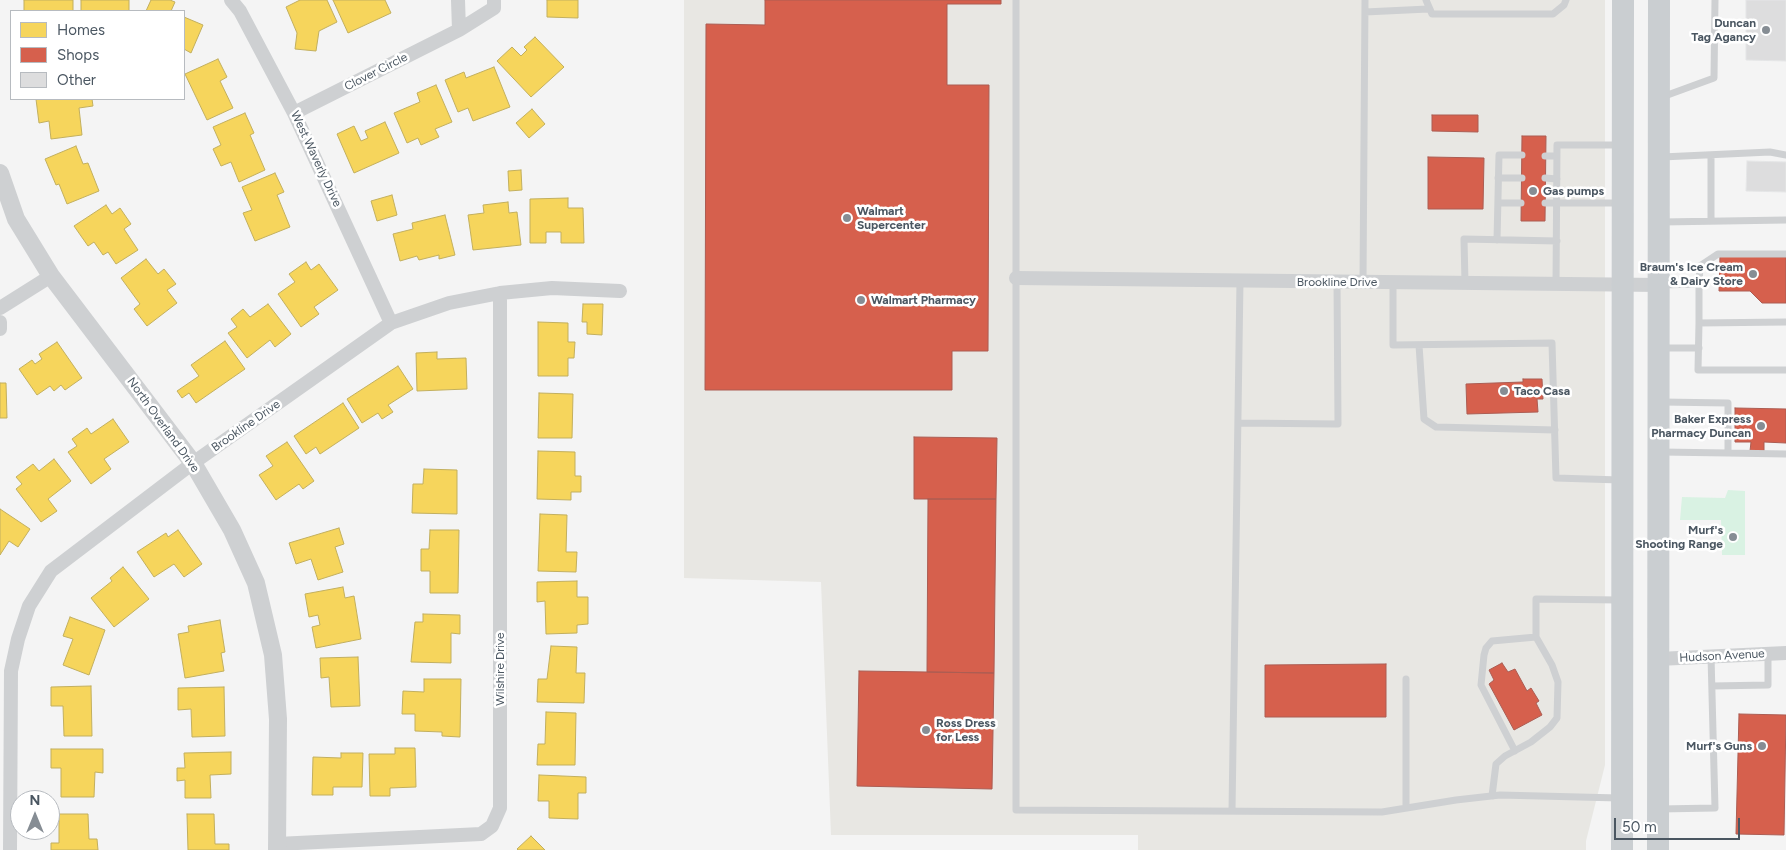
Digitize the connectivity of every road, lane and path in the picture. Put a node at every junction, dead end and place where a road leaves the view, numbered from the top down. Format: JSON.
{"nodes":[{"id":1,"x":231,"y":0,"type":"edge"},
{"id":2,"x":458,"y":0,"type":"edge"},
{"id":3,"x":494,"y":0,"type":"edge"},
{"id":4,"x":1016,"y":0,"type":"edge"},
{"id":5,"x":1365,"y":0,"type":"edge"},
{"id":6,"x":1426,"y":0,"type":"edge"},
{"id":7,"x":1566,"y":0,"type":"edge"},
{"id":8,"x":1623,"y":0,"type":"edge"},
{"id":9,"x":1659,"y":0,"type":"edge"},
{"id":10,"x":1715,"y":0,"type":"edge"},
{"id":11,"x":1428,"y":9,"type":"junction"},
{"id":12,"x":1365,"y":12,"type":"junction"},
{"id":13,"x":459,"y":30,"type":"junction"},
{"id":14,"x":1659,"y":98,"type":"junction"},
{"id":15,"x":294,"y":113,"type":"junction"},
{"id":16,"x":1623,"y":146,"type":"junction"},
{"id":17,"x":1522,"y":155,"type":"dead end"},
{"id":18,"x":1711,"y":155,"type":"junction"},
{"id":19,"x":1786,"y":155,"type":"edge"},
{"id":20,"x":1546,"y":156,"type":"dead end"},
{"id":21,"x":1557,"y":156,"type":"junction"},
{"id":22,"x":1659,"y":157,"type":"junction"},
{"id":23,"x":0,"y":173,"type":"edge"},
{"id":24,"x":1498,"y":178,"type":"junction"},
{"id":25,"x":1522,"y":178,"type":"dead end"},
{"id":26,"x":1545,"y":178,"type":"dead end"},
{"id":27,"x":1557,"y":179,"type":"junction"},
{"id":28,"x":1498,"y":202,"type":"junction"},
{"id":29,"x":1521,"y":202,"type":"dead end"},
{"id":30,"x":1545,"y":202,"type":"dead end"},
{"id":31,"x":1557,"y":202,"type":"junction"},
{"id":32,"x":1623,"y":202,"type":"junction"},
{"id":33,"x":1786,"y":220,"type":"edge"},
{"id":34,"x":1711,"y":221,"type":"junction"},
{"id":35,"x":1659,"y":222,"type":"junction"},
{"id":36,"x":1497,"y":240,"type":"junction"},
{"id":37,"x":1557,"y":241,"type":"junction"},
{"id":38,"x":1786,"y":254,"type":"edge"},
{"id":39,"x":51,"y":276,"type":"junction"},
{"id":40,"x":1016,"y":278,"type":"junction"},
{"id":41,"x":1240,"y":282,"type":"junction"},
{"id":42,"x":1337,"y":282,"type":"junction"},
{"id":43,"x":1362,"y":282,"type":"junction"},
{"id":44,"x":1393,"y":282,"type":"junction"},
{"id":45,"x":1465,"y":283,"type":"junction"},
{"id":46,"x":1556,"y":284,"type":"junction"},
{"id":47,"x":1699,"y":284,"type":"junction"},
{"id":48,"x":1623,"y":285,"type":"junction"},
{"id":49,"x":1659,"y":285,"type":"junction"},
{"id":50,"x":620,"y":291,"type":"dead end"},
{"id":51,"x":500,"y":293,"type":"junction"},
{"id":52,"x":0,"y":308,"type":"edge"},
{"id":53,"x":0,"y":322,"type":"edge"},
{"id":54,"x":1786,"y":322,"type":"edge"},
{"id":55,"x":1699,"y":323,"type":"junction"},
{"id":56,"x":391,"y":324,"type":"junction"},
{"id":57,"x":0,"y":329,"type":"edge"},
{"id":58,"x":1419,"y":345,"type":"junction"},
{"id":59,"x":1659,"y":348,"type":"junction"},
{"id":60,"x":1699,"y":348,"type":"junction"},
{"id":61,"x":1786,"y":370,"type":"edge"},
{"id":62,"x":1659,"y":402,"type":"junction"},
{"id":63,"x":1238,"y":423,"type":"junction"},
{"id":64,"x":1554,"y":430,"type":"junction"},
{"id":65,"x":1658,"y":452,"type":"junction"},
{"id":66,"x":1728,"y":453,"type":"junction"},
{"id":67,"x":1786,"y":454,"type":"edge"},
{"id":68,"x":193,"y":463,"type":"junction"},
{"id":69,"x":1623,"y":480,"type":"junction"},
{"id":70,"x":1623,"y":600,"type":"junction"},
{"id":71,"x":1536,"y":637,"type":"junction"},
{"id":72,"x":1786,"y":652,"type":"edge"},
{"id":73,"x":1768,"y":653,"type":"junction"},
{"id":74,"x":1711,"y":656,"type":"junction"},
{"id":75,"x":1658,"y":659,"type":"junction"},
{"id":76,"x":1406,"y":679,"type":"dead end"},
{"id":77,"x":1712,"y":686,"type":"junction"},
{"id":78,"x":1515,"y":751,"type":"junction"},
{"id":79,"x":1492,"y":796,"type":"junction"},
{"id":80,"x":1622,"y":798,"type":"junction"},
{"id":81,"x":1406,"y":808,"type":"junction"},
{"id":82,"x":1658,"y":810,"type":"junction"},
{"id":83,"x":1232,"y":811,"type":"junction"},
{"id":84,"x":277,"y":847,"type":"edge"},
{"id":85,"x":10,"y":850,"type":"edge"},
{"id":86,"x":1622,"y":850,"type":"edge"},
{"id":87,"x":1658,"y":850,"type":"edge"}],
"edges":[{"from":1,"to":15,"type":"street","name":"West Waverly Drive"},
{"from":2,"to":13,"type":"street"},
{"from":3,"to":13,"type":"street","name":"Clover Circle"},
{"from":4,"to":40,"type":"lane"},
{"from":5,"to":12,"type":"lane"},
{"from":6,"to":11,"type":"lane"},
{"from":7,"to":11,"type":"lane"},
{"from":8,"to":16,"type":"main road"},
{"from":9,"to":14,"type":"main road"},
{"from":10,"to":14,"type":"lane"},
{"from":11,"to":12,"type":"lane"},
{"from":12,"to":43,"type":"lane"},
{"from":13,"to":15,"type":"street","name":"Clover Circle"},
{"from":14,"to":22,"type":"main road"},
{"from":15,"to":56,"type":"street","name":"West Waverly Drive"},
{"from":16,"to":21,"type":"lane"},
{"from":16,"to":32,"type":"main road"},
{"from":17,"to":24,"type":"lane"},
{"from":18,"to":19,"type":"lane"},
{"from":18,"to":22,"type":"lane"},
{"from":18,"to":34,"type":"lane"},
{"from":20,"to":21,"type":"lane"},
{"from":21,"to":27,"type":"lane"},
{"from":22,"to":35,"type":"main road"},
{"from":23,"to":39,"type":"street","name":"North Overland Drive"},
{"from":24,"to":25,"type":"lane"},
{"from":24,"to":28,"type":"lane"},
{"from":26,"to":27,"type":"lane"},
{"from":27,"to":31,"type":"lane"},
{"from":28,"to":29,"type":"lane"},
{"from":28,"to":36,"type":"lane"},
{"from":30,"to":31,"type":"lane"},
{"from":31,"to":32,"type":"lane"},
{"from":31,"to":37,"type":"lane"},
{"from":32,"to":48,"type":"main road"},
{"from":33,"to":34,"type":"lane"},
{"from":34,"to":35,"type":"lane"},
{"from":35,"to":49,"type":"main road"},
{"from":36,"to":37,"type":"lane"},
{"from":36,"to":45,"type":"lane"},
{"from":37,"to":46,"type":"lane"},
{"from":38,"to":47,"type":"lane"},
{"from":39,"to":52,"type":"street"},
{"from":39,"to":68,"type":"street","name":"North Overland Drive"},
{"from":40,"to":41,"type":"street","name":"Brookline Drive"},
{"from":40,"to":83,"type":"lane"},
{"from":41,"to":42,"type":"street","name":"Brookline Drive"},
{"from":41,"to":63,"type":"lane"},
{"from":42,"to":43,"type":"street","name":"Brookline Drive"},
{"from":42,"to":63,"type":"lane"},
{"from":43,"to":44,"type":"street","name":"Brookline Drive"},
{"from":44,"to":45,"type":"street","name":"Brookline Drive"},
{"from":44,"to":58,"type":"lane"},
{"from":45,"to":46,"type":"street","name":"Brookline Drive"},
{"from":46,"to":48,"type":"street","name":"Brookline Drive"},
{"from":47,"to":49,"type":"lane"},
{"from":47,"to":55,"type":"lane"},
{"from":48,"to":49,"type":"street","name":"Brookline Drive"},
{"from":48,"to":69,"type":"main road"},
{"from":49,"to":59,"type":"main road"},
{"from":50,"to":51,"type":"street","name":"Brookline Drive"},
{"from":51,"to":56,"type":"street","name":"Brookline Drive"},
{"from":51,"to":84,"type":"street","name":"Wilshire Drive"},
{"from":53,"to":57,"type":"street"},
{"from":54,"to":55,"type":"lane"},
{"from":55,"to":60,"type":"lane"},
{"from":56,"to":68,"type":"street","name":"Brookline Drive"},
{"from":58,"to":64,"type":"lane"},
{"from":58,"to":64,"type":"lane"},
{"from":59,"to":60,"type":"lane"},
{"from":59,"to":62,"type":"main road"},
{"from":60,"to":61,"type":"lane"},
{"from":62,"to":65,"type":"main road"},
{"from":62,"to":66,"type":"lane"},
{"from":63,"to":83,"type":"lane"},
{"from":64,"to":69,"type":"lane"},
{"from":65,"to":66,"type":"lane"},
{"from":65,"to":75,"type":"main road"},
{"from":66,"to":67,"type":"lane"},
{"from":68,"to":84,"type":"street","name":"North Overland Drive"},
{"from":68,"to":85,"type":"street","name":"Brookline Drive"},
{"from":69,"to":70,"type":"main road"},
{"from":70,"to":71,"type":"lane"},
{"from":70,"to":80,"type":"main road"},
{"from":71,"to":78,"type":"lane"},
{"from":71,"to":78,"type":"lane"},
{"from":72,"to":73,"type":"street","name":"Hudson Avenue"},
{"from":73,"to":74,"type":"street","name":"Hudson Avenue"},
{"from":73,"to":77,"type":"lane"},
{"from":74,"to":75,"type":"street","name":"Hudson Avenue"},
{"from":74,"to":77,"type":"lane"},
{"from":75,"to":82,"type":"main road"},
{"from":76,"to":81,"type":"lane"},
{"from":77,"to":82,"type":"lane"},
{"from":78,"to":79,"type":"lane"},
{"from":79,"to":80,"type":"lane"},
{"from":79,"to":81,"type":"lane"},
{"from":80,"to":86,"type":"main road"},
{"from":81,"to":83,"type":"lane"},
{"from":82,"to":87,"type":"main road"}]}
